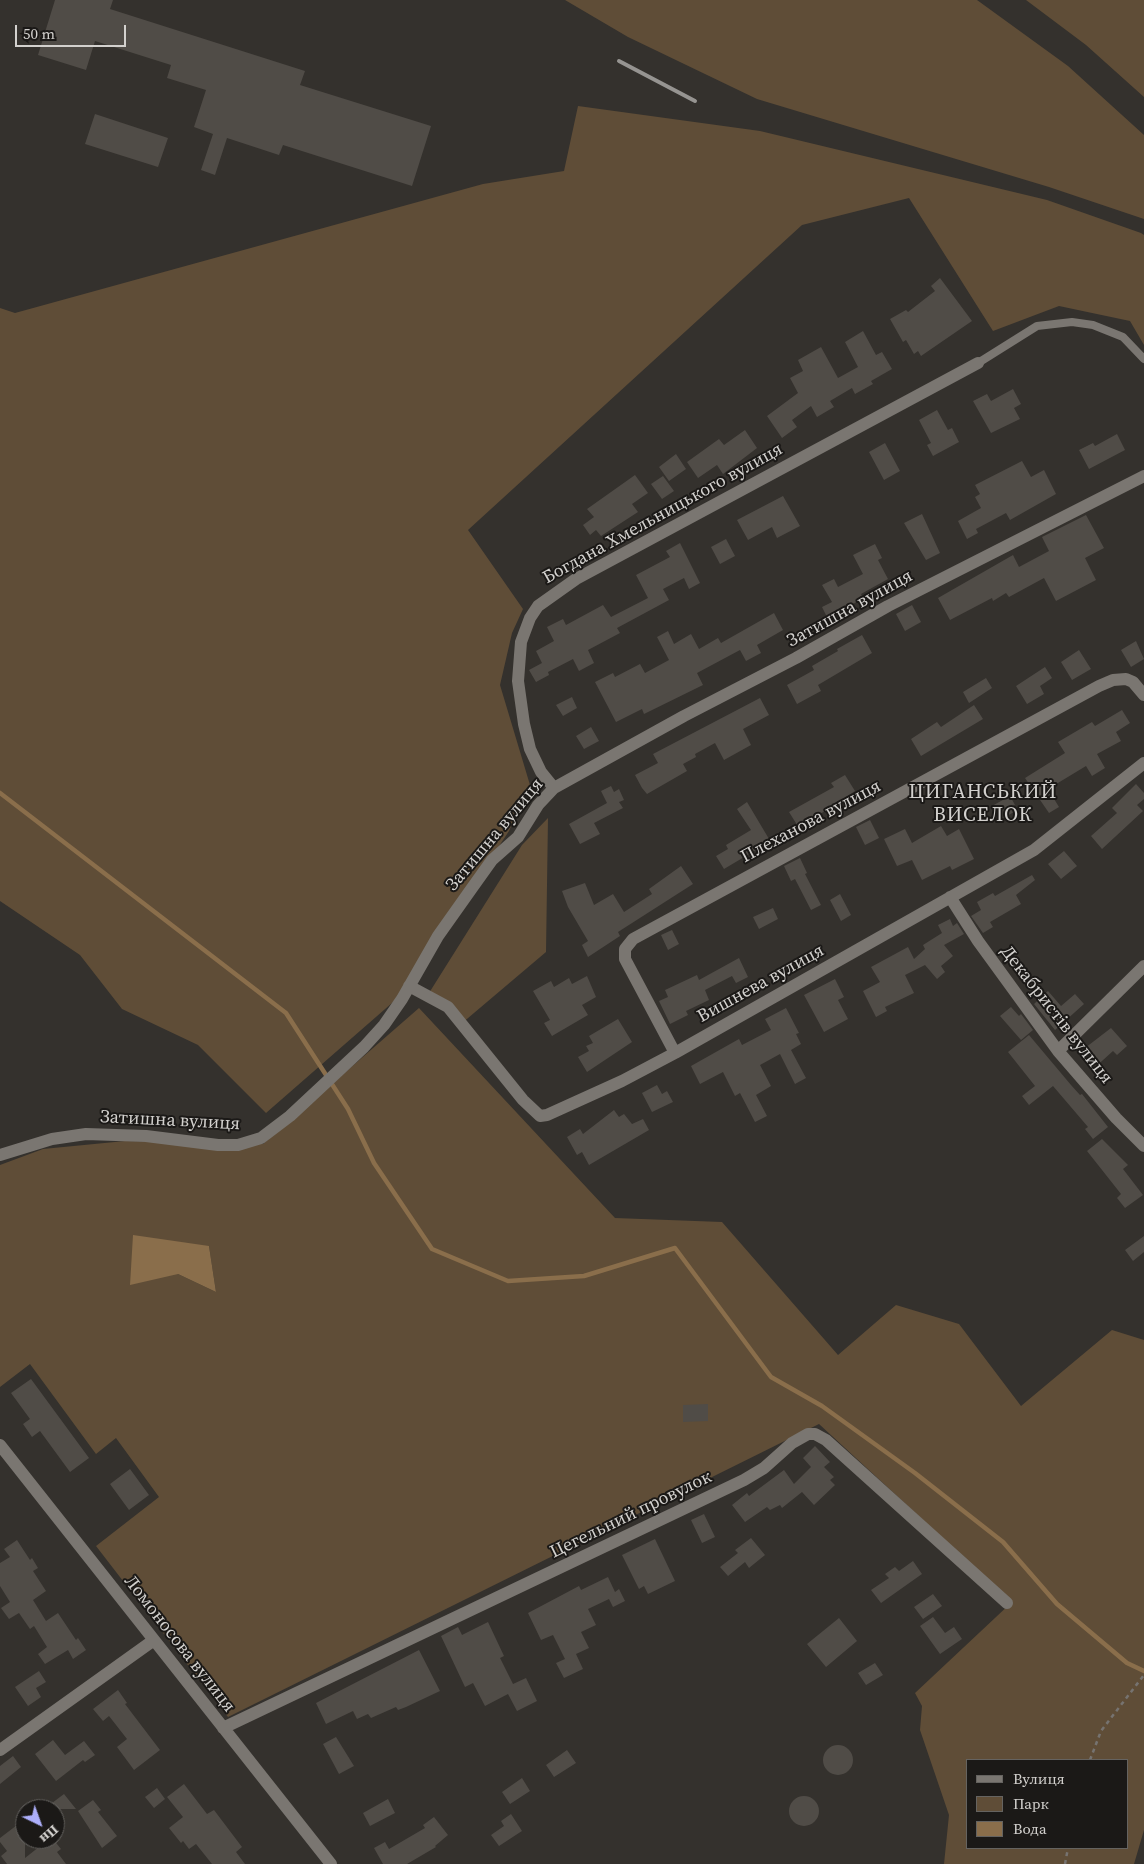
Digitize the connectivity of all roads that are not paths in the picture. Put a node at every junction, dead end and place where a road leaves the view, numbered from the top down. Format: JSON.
{"nodes":[{"id":1,"x":1144,"y":359,"type":"edge"},
{"id":2,"x":978,"y":364,"type":"joint"},
{"id":3,"x":1144,"y":476,"type":"edge"},
{"id":4,"x":1144,"y":695,"type":"edge"},
{"id":5,"x":1144,"y":762,"type":"edge"},
{"id":6,"x":554,"y":788,"type":"junction"},
{"id":7,"x":950,"y":897,"type":"junction"},
{"id":8,"x":1144,"y":966,"type":"edge"},
{"id":9,"x":409,"y":986,"type":"junction"},
{"id":10,"x":1058,"y":1051,"type":"junction"},
{"id":11,"x":675,"y":1053,"type":"junction"},
{"id":12,"x":1144,"y":1146,"type":"edge"},
{"id":13,"x":0,"y":1155,"type":"edge"},
{"id":14,"x":0,"y":1445,"type":"edge"},
{"id":15,"x":1007,"y":1603,"type":"dead end"},
{"id":16,"x":154,"y":1640,"type":"junction"},
{"id":17,"x":223,"y":1728,"type":"junction"},
{"id":18,"x":0,"y":1750,"type":"edge"},
{"id":19,"x":331,"y":1864,"type":"edge"}],
"edges":[{"from":1,"to":2,"type":"lane"},
{"from":2,"to":6,"type":"street","name":"Богдана Хмельницького вулиця"},
{"from":3,"to":6,"type":"street","name":"Затишна вулиця"},
{"from":4,"to":11,"type":"street","name":"Плеханова вулиця"},
{"from":5,"to":7,"type":"street","name":"Вишнева вулиця"},
{"from":6,"to":9,"type":"street","name":"Затишна вулиця"},
{"from":7,"to":10,"type":"street","name":"Декабристів вулиця"},
{"from":7,"to":11,"type":"street","name":"Вишнева вулиця"},
{"from":8,"to":10,"type":"street"},
{"from":9,"to":11,"type":"street","name":"Вишнева вулиця"},
{"from":9,"to":13,"type":"street","name":"Затишна вулиця"},
{"from":10,"to":12,"type":"street","name":"Декабристів вулиця"},
{"from":14,"to":16,"type":"street","name":"Ломоносова вулиця"},
{"from":15,"to":17,"type":"street","name":"Цегельний провулок"},
{"from":16,"to":17,"type":"street","name":"Ломоносова вулиця"},
{"from":16,"to":18,"type":"street"},
{"from":17,"to":19,"type":"street","name":"Ломоносова вулиця"}]}
